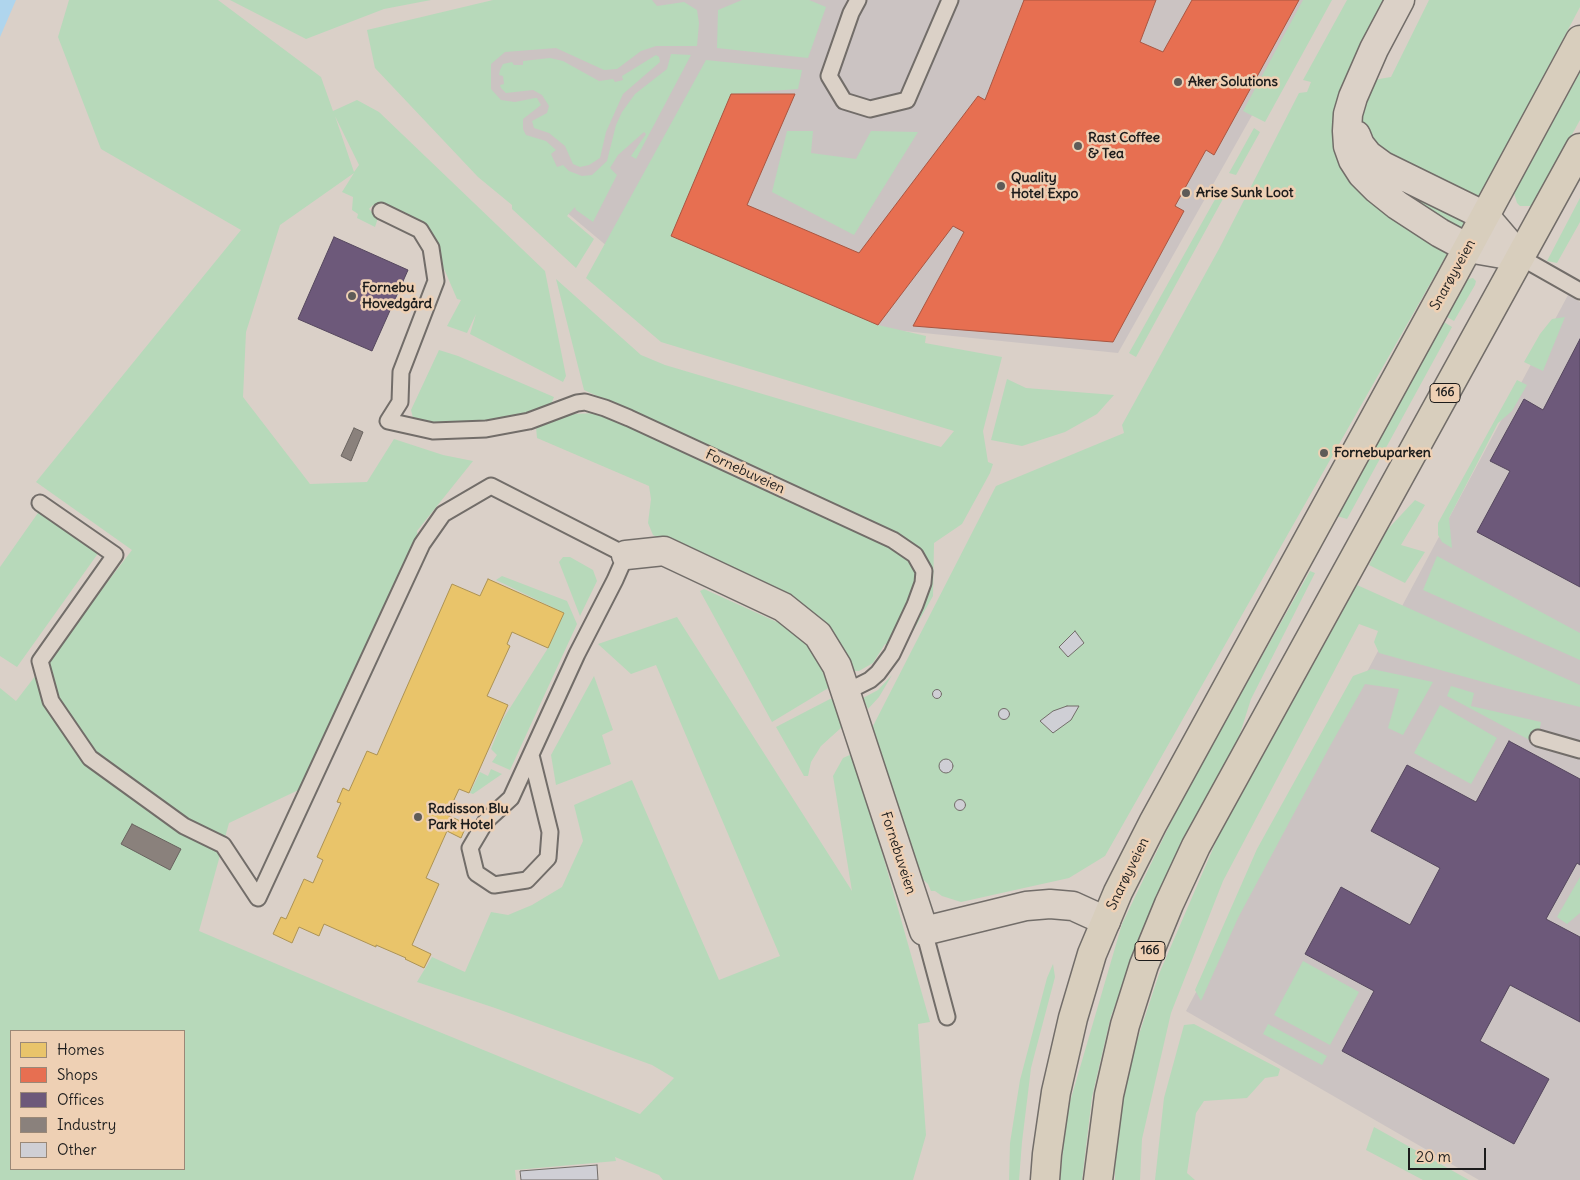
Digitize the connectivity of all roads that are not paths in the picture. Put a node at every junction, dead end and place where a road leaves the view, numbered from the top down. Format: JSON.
{"nodes":[{"id":1,"x":858,"y":0,"type":"edge"},
{"id":2,"x":950,"y":0,"type":"edge"},
{"id":3,"x":1400,"y":0,"type":"edge"},
{"id":4,"x":1580,"y":40,"type":"edge"},
{"id":5,"x":1361,"y":78,"type":"junction"},
{"id":6,"x":1580,"y":148,"type":"edge"},
{"id":7,"x":381,"y":211,"type":"dead end"},
{"id":8,"x":1485,"y":216,"type":"junction"},
{"id":9,"x":1468,"y":248,"type":"junction"},
{"id":10,"x":1520,"y":257,"type":"junction"},
{"id":11,"x":1580,"y":291,"type":"edge"},
{"id":12,"x":40,"y":503,"type":"dead end"},
{"id":13,"x":626,"y":555,"type":"junction"},
{"id":14,"x":845,"y":688,"type":"junction"},
{"id":15,"x":1538,"y":738,"type":"dead end"},
{"id":16,"x":1580,"y":750,"type":"edge"},
{"id":17,"x":531,"y":755,"type":"junction"},
{"id":18,"x":1106,"y":921,"type":"junction"},
{"id":19,"x":924,"y":931,"type":"junction"},
{"id":20,"x":946,"y":1017,"type":"dead end"},
{"id":21,"x":1045,"y":1180,"type":"edge"},
{"id":22,"x":1098,"y":1180,"type":"edge"}],
"edges":[{"from":1,"to":2,"type":"lane"},
{"from":3,"to":5,"type":"street"},
{"from":4,"to":8,"type":"main road","name":"Snarøyveien"},
{"from":5,"to":8,"type":"street"},
{"from":5,"to":9,"type":"street"},
{"from":6,"to":10,"type":"main road","number":"166"},
{"from":7,"to":14,"type":"lane","name":"Fornebuveien"},
{"from":8,"to":9,"type":"main road","name":"Snarøyveien"},
{"from":8,"to":10,"type":"street"},
{"from":9,"to":10,"type":"street"},
{"from":9,"to":18,"type":"main road","name":"Snarøyveien"},
{"from":10,"to":11,"type":"lane"},
{"from":10,"to":22,"type":"main road","number":"166"},
{"from":12,"to":13,"type":"lane"},
{"from":13,"to":14,"type":"street","name":"Fornebuveien"},
{"from":13,"to":17,"type":"lane"},
{"from":14,"to":19,"type":"street","name":"Fornebuveien"},
{"from":15,"to":16,"type":"lane"},
{"from":17,"to":17,"type":"lane"},
{"from":18,"to":19,"type":"street"},
{"from":18,"to":21,"type":"main road","name":"Snarøyveien"},
{"from":19,"to":20,"type":"lane","name":"Fornebuveien"}]}
